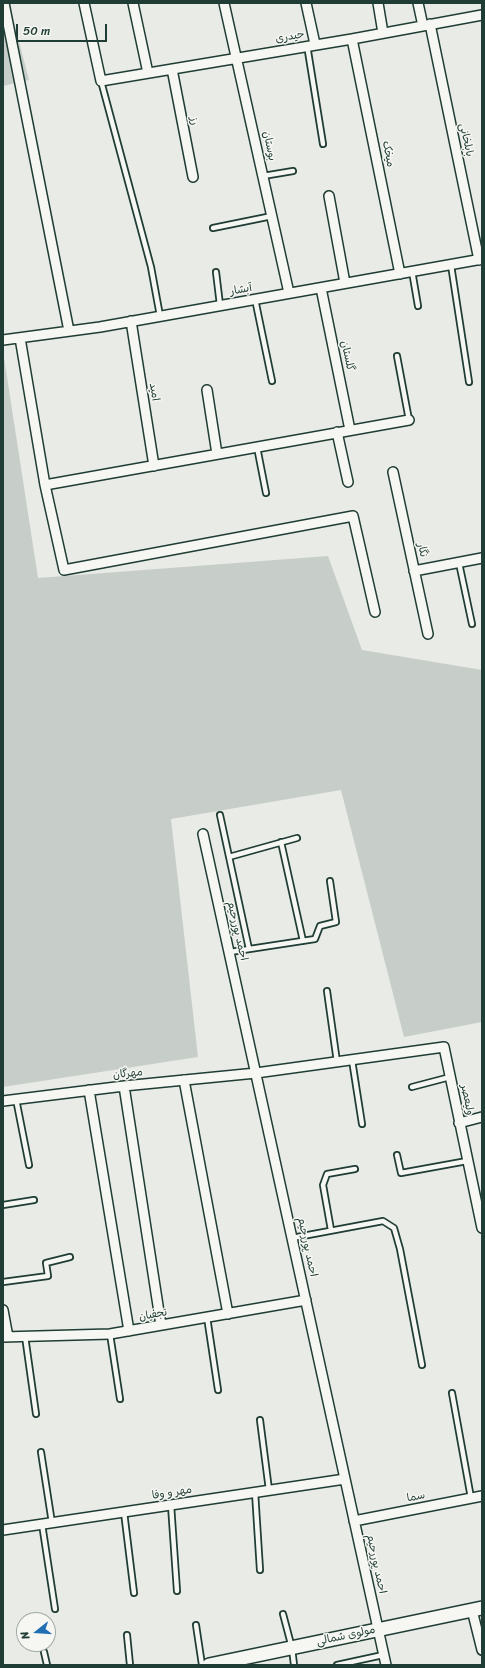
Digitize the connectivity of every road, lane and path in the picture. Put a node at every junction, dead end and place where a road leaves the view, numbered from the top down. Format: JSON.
{"nodes":[{"id":1,"x":4,"y":3,"type":"edge"},
{"id":2,"x":84,"y":3,"type":"edge"},
{"id":3,"x":133,"y":3,"type":"edge"},
{"id":4,"x":224,"y":3,"type":"edge"},
{"id":5,"x":306,"y":3,"type":"edge"},
{"id":6,"x":378,"y":3,"type":"edge"},
{"id":7,"x":418,"y":3,"type":"edge"},
{"id":8,"x":482,"y":15,"type":"edge"},
{"id":9,"x":426,"y":25,"type":"junction"},
{"id":10,"x":383,"y":33,"type":"junction"},
{"id":11,"x":352,"y":39,"type":"junction"},
{"id":12,"x":311,"y":45,"type":"junction"},
{"id":13,"x":237,"y":59,"type":"junction"},
{"id":14,"x":172,"y":70,"type":"junction"},
{"id":15,"x":148,"y":73,"type":"junction"},
{"id":16,"x":101,"y":81,"type":"junction"},
{"id":17,"x":323,"y":144,"type":"dead end"},
{"id":18,"x":292,"y":171,"type":"dead end"},
{"id":19,"x":263,"y":176,"type":"junction"},
{"id":20,"x":193,"y":177,"type":"dead end"},
{"id":21,"x":329,"y":196,"type":"dead end"},
{"id":22,"x":272,"y":216,"type":"junction"},
{"id":23,"x":213,"y":228,"type":"dead end"},
{"id":24,"x":480,"y":259,"type":"edge"},
{"id":25,"x":450,"y":265,"type":"junction"},
{"id":26,"x":412,"y":271,"type":"junction"},
{"id":27,"x":216,"y":272,"type":"dead end"},
{"id":28,"x":400,"y":274,"type":"junction"},
{"id":29,"x":345,"y":284,"type":"junction"},
{"id":30,"x":321,"y":288,"type":"junction"},
{"id":31,"x":289,"y":293,"type":"junction"},
{"id":32,"x":255,"y":299,"type":"junction"},
{"id":33,"x":220,"y":305,"type":"junction"},
{"id":34,"x":418,"y":306,"type":"dead end"},
{"id":35,"x":160,"y":316,"type":"junction"},
{"id":36,"x":131,"y":321,"type":"junction"},
{"id":37,"x":69,"y":331,"type":"junction"},
{"id":38,"x":20,"y":338,"type":"junction"},
{"id":39,"x":3,"y":340,"type":"edge"},
{"id":40,"x":397,"y":356,"type":"dead end"},
{"id":41,"x":272,"y":381,"type":"dead end"},
{"id":42,"x":469,"y":382,"type":"dead end"},
{"id":43,"x":207,"y":390,"type":"dead end"},
{"id":44,"x":408,"y":420,"type":"joint"},
{"id":45,"x":350,"y":430,"type":"junction"},
{"id":46,"x":337,"y":432,"type":"junction"},
{"id":47,"x":257,"y":447,"type":"junction"},
{"id":48,"x":217,"y":454,"type":"junction"},
{"id":49,"x":154,"y":466,"type":"junction"},
{"id":50,"x":393,"y":472,"type":"dead end"},
{"id":51,"x":348,"y":482,"type":"dead end"},
{"id":52,"x":45,"y":485,"type":"junction"},
{"id":53,"x":266,"y":493,"type":"dead end"},
{"id":54,"x":482,"y":558,"type":"edge"},
{"id":55,"x":459,"y":563,"type":"junction"},
{"id":56,"x":414,"y":571,"type":"junction"},
{"id":57,"x":375,"y":612,"type":"dead end"},
{"id":58,"x":472,"y":624,"type":"dead end"},
{"id":59,"x":428,"y":634,"type":"dead end"},
{"id":60,"x":220,"y":815,"type":"dead end"},
{"id":61,"x":203,"y":834,"type":"dead end"},
{"id":62,"x":297,"y":838,"type":"dead end"},
{"id":63,"x":281,"y":842,"type":"junction"},
{"id":64,"x":229,"y":856,"type":"junction"},
{"id":65,"x":330,"y":881,"type":"dead end"},
{"id":66,"x":303,"y":941,"type":"junction"},
{"id":67,"x":249,"y":949,"type":"junction"},
{"id":68,"x":230,"y":952,"type":"junction"},
{"id":69,"x":328,"y":992,"type":"dead end"},
{"id":70,"x":444,"y":1047,"type":"joint"},
{"id":71,"x":352,"y":1060,"type":"junction"},
{"id":72,"x":337,"y":1062,"type":"junction"},
{"id":73,"x":256,"y":1073,"type":"junction"},
{"id":74,"x":450,"y":1077,"type":"junction"},
{"id":75,"x":184,"y":1080,"type":"junction"},
{"id":76,"x":124,"y":1086,"type":"junction"},
{"id":77,"x":412,"y":1087,"type":"dead end"},
{"id":78,"x":90,"y":1090,"type":"junction"},
{"id":79,"x":16,"y":1099,"type":"junction"},
{"id":80,"x":3,"y":1101,"type":"edge"},
{"id":81,"x":482,"y":1117,"type":"edge"},
{"id":82,"x":460,"y":1123,"type":"junction"},
{"id":83,"x":362,"y":1124,"type":"dead end"},
{"id":84,"x":397,"y":1155,"type":"dead end"},
{"id":85,"x":467,"y":1161,"type":"junction"},
{"id":86,"x":29,"y":1165,"type":"dead end"},
{"id":87,"x":355,"y":1168,"type":"dead end"},
{"id":88,"x":34,"y":1200,"type":"dead end"},
{"id":89,"x":3,"y":1205,"type":"edge"},
{"id":90,"x":482,"y":1228,"type":"edge"},
{"id":91,"x":331,"y":1230,"type":"junction"},
{"id":92,"x":292,"y":1238,"type":"junction"},
{"id":93,"x":70,"y":1257,"type":"dead end"},
{"id":94,"x":3,"y":1282,"type":"edge"},
{"id":95,"x":306,"y":1300,"type":"junction"},
{"id":96,"x":3,"y":1310,"type":"edge"},
{"id":97,"x":228,"y":1314,"type":"junction"},
{"id":98,"x":207,"y":1317,"type":"junction"},
{"id":99,"x":161,"y":1325,"type":"junction"},
{"id":100,"x":129,"y":1331,"type":"junction"},
{"id":101,"x":110,"y":1334,"type":"junction"},
{"id":102,"x":25,"y":1336,"type":"junction"},
{"id":103,"x":5,"y":1337,"type":"edge"},
{"id":104,"x":422,"y":1365,"type":"dead end"},
{"id":105,"x":218,"y":1390,"type":"dead end"},
{"id":106,"x":452,"y":1393,"type":"dead end"},
{"id":107,"x":120,"y":1399,"type":"dead end"},
{"id":108,"x":36,"y":1414,"type":"dead end"},
{"id":109,"x":260,"y":1420,"type":"dead end"},
{"id":110,"x":41,"y":1452,"type":"dead end"},
{"id":111,"x":345,"y":1479,"type":"junction"},
{"id":112,"x":269,"y":1490,"type":"junction"},
{"id":113,"x":255,"y":1492,"type":"junction"},
{"id":114,"x":482,"y":1496,"type":"edge"},
{"id":115,"x":471,"y":1498,"type":"junction"},
{"id":116,"x":171,"y":1505,"type":"junction"},
{"id":117,"x":124,"y":1512,"type":"junction"},
{"id":118,"x":354,"y":1521,"type":"junction"},
{"id":119,"x":52,"y":1523,"type":"junction"},
{"id":120,"x":42,"y":1524,"type":"junction"},
{"id":121,"x":3,"y":1530,"type":"edge"},
{"id":122,"x":260,"y":1570,"type":"dead end"},
{"id":123,"x":176,"y":1591,"type":"dead end"},
{"id":124,"x":134,"y":1593,"type":"dead end"},
{"id":125,"x":55,"y":1609,"type":"dead end"},
{"id":126,"x":477,"y":1609,"type":"edge"},
{"id":127,"x":283,"y":1614,"type":"dead end"},
{"id":128,"x":196,"y":1625,"type":"dead end"},
{"id":129,"x":378,"y":1630,"type":"junction"},
{"id":130,"x":127,"y":1635,"type":"dead end"},
{"id":131,"x":292,"y":1648,"type":"junction"},
{"id":132,"x":482,"y":1650,"type":"edge"},
{"id":133,"x":44,"y":1652,"type":"dead end"},
{"id":134,"x":383,"y":1655,"type":"junction"},
{"id":135,"x":47,"y":1665,"type":"edge"},
{"id":136,"x":130,"y":1665,"type":"edge"},
{"id":137,"x":202,"y":1665,"type":"edge"},
{"id":138,"x":209,"y":1665,"type":"edge"},
{"id":139,"x":294,"y":1665,"type":"edge"},
{"id":140,"x":338,"y":1665,"type":"edge"},
{"id":141,"x":386,"y":1665,"type":"edge"}],
"edges":[{"from":1,"to":37,"type":"street"},
{"from":2,"to":16,"type":"street"},
{"from":3,"to":15,"type":"street"},
{"from":4,"to":13,"type":"street","name":"بوستان"},
{"from":5,"to":12,"type":"street"},
{"from":6,"to":10,"type":"street"},
{"from":7,"to":9,"type":"street","name":"بابلخانی"},
{"from":8,"to":9,"type":"street","name":"حیدری"},
{"from":9,"to":10,"type":"street","name":"حیدری"},
{"from":9,"to":24,"type":"street","name":"بابلخانی"},
{"from":10,"to":11,"type":"street","name":"حیدری"},
{"from":11,"to":12,"type":"street","name":"حیدری"},
{"from":11,"to":28,"type":"street","name":"میخک"},
{"from":12,"to":13,"type":"street","name":"حیدری"},
{"from":12,"to":17,"type":"lane"},
{"from":13,"to":14,"type":"street","name":"حیدری"},
{"from":13,"to":19,"type":"street","name":"بوستان"},
{"from":14,"to":15,"type":"street","name":"حیدری"},
{"from":14,"to":20,"type":"street","name":"رز"},
{"from":15,"to":16,"type":"street","name":"حیدری"},
{"from":16,"to":35,"type":"lane"},
{"from":18,"to":19,"type":"lane"},
{"from":19,"to":22,"type":"street","name":"بوستان"},
{"from":21,"to":29,"type":"street"},
{"from":22,"to":23,"type":"lane"},
{"from":22,"to":31,"type":"street","name":"بوستان"},
{"from":24,"to":25,"type":"street","name":"آبشار"},
{"from":25,"to":26,"type":"street","name":"آبشار"},
{"from":25,"to":42,"type":"lane"},
{"from":26,"to":28,"type":"street","name":"آبشار"},
{"from":26,"to":34,"type":"lane"},
{"from":27,"to":33,"type":"lane"},
{"from":28,"to":29,"type":"street","name":"آبشار"},
{"from":29,"to":30,"type":"street","name":"آبشار"},
{"from":30,"to":31,"type":"street","name":"آبشار"},
{"from":30,"to":45,"type":"street","name":"گلستان"},
{"from":31,"to":32,"type":"street","name":"آبشار"},
{"from":32,"to":33,"type":"street","name":"آبشار"},
{"from":32,"to":41,"type":"lane"},
{"from":33,"to":35,"type":"street","name":"آبشار"},
{"from":35,"to":36,"type":"street","name":"آبشار"},
{"from":36,"to":37,"type":"street","name":"آبشار"},
{"from":36,"to":49,"type":"street","name":"امید"},
{"from":37,"to":38,"type":"street","name":"آبشار"},
{"from":38,"to":39,"type":"street","name":"آبشار"},
{"from":38,"to":52,"type":"street"},
{"from":40,"to":44,"type":"lane"},
{"from":43,"to":48,"type":"street"},
{"from":44,"to":45,"type":"street"},
{"from":45,"to":46,"type":"street"},
{"from":46,"to":47,"type":"street"},
{"from":46,"to":51,"type":"street"},
{"from":47,"to":48,"type":"street"},
{"from":47,"to":53,"type":"lane"},
{"from":48,"to":49,"type":"street"},
{"from":49,"to":52,"type":"street"},
{"from":50,"to":56,"type":"street","name":"نگار"},
{"from":52,"to":57,"type":"street"},
{"from":54,"to":55,"type":"street"},
{"from":55,"to":56,"type":"street"},
{"from":55,"to":58,"type":"lane"},
{"from":56,"to":59,"type":"street","name":"نگار"},
{"from":60,"to":64,"type":"lane"},
{"from":61,"to":68,"type":"street","name":"احمد پوررحیم"},
{"from":62,"to":63,"type":"lane"},
{"from":63,"to":64,"type":"lane"},
{"from":63,"to":66,"type":"lane"},
{"from":64,"to":67,"type":"lane"},
{"from":65,"to":66,"type":"lane"},
{"from":66,"to":67,"type":"lane"},
{"from":67,"to":68,"type":"lane"},
{"from":68,"to":73,"type":"street","name":"احمد پوررحیم"},
{"from":69,"to":72,"type":"lane"},
{"from":70,"to":71,"type":"street","name":"مهرگان"},
{"from":70,"to":74,"type":"street","name":"ولیعصر"},
{"from":71,"to":72,"type":"street","name":"مهرگان"},
{"from":71,"to":83,"type":"lane"},
{"from":72,"to":73,"type":"street","name":"مهرگان"},
{"from":73,"to":75,"type":"street","name":"مهرگان"},
{"from":73,"to":92,"type":"street","name":"احمد پوررحیم"},
{"from":74,"to":77,"type":"lane"},
{"from":74,"to":82,"type":"street","name":"ولیعصر"},
{"from":75,"to":76,"type":"street","name":"مهرگان"},
{"from":75,"to":97,"type":"street"},
{"from":76,"to":78,"type":"street","name":"مهرگان"},
{"from":76,"to":99,"type":"street"},
{"from":78,"to":79,"type":"street","name":"مهرگان"},
{"from":78,"to":100,"type":"street"},
{"from":79,"to":80,"type":"street","name":"مهرگان"},
{"from":79,"to":86,"type":"lane"},
{"from":81,"to":82,"type":"street"},
{"from":82,"to":85,"type":"street","name":"ولیعصر"},
{"from":84,"to":85,"type":"lane"},
{"from":85,"to":90,"type":"street","name":"ولیعصر"},
{"from":87,"to":91,"type":"lane"},
{"from":88,"to":89,"type":"lane"},
{"from":91,"to":92,"type":"lane"},
{"from":91,"to":104,"type":"lane"},
{"from":92,"to":95,"type":"street","name":"احمد پوررحیم"},
{"from":93,"to":94,"type":"lane"},
{"from":95,"to":97,"type":"street","name":"نجفیان"},
{"from":95,"to":111,"type":"street","name":"احمد پوررحیم"},
{"from":96,"to":103,"type":"street"},
{"from":97,"to":98,"type":"street","name":"نجفیان"},
{"from":98,"to":99,"type":"street","name":"نجفیان"},
{"from":98,"to":105,"type":"lane"},
{"from":99,"to":100,"type":"street","name":"نجفیان"},
{"from":100,"to":101,"type":"street","name":"نجفیان"},
{"from":101,"to":102,"type":"street","name":"نجفیان"},
{"from":101,"to":107,"type":"lane"},
{"from":102,"to":103,"type":"street","name":"نجفیان"},
{"from":102,"to":108,"type":"lane"},
{"from":106,"to":115,"type":"lane"},
{"from":109,"to":112,"type":"lane"},
{"from":110,"to":119,"type":"lane"},
{"from":111,"to":112,"type":"street","name":"مهر و وفا"},
{"from":111,"to":118,"type":"street","name":"احمد پوررحیم"},
{"from":112,"to":113,"type":"street","name":"مهر و وفا"},
{"from":113,"to":116,"type":"street","name":"مهر و وفا"},
{"from":113,"to":122,"type":"lane"},
{"from":114,"to":115,"type":"street","name":"سما"},
{"from":115,"to":118,"type":"street","name":"سما"},
{"from":116,"to":117,"type":"street","name":"مهر و وفا"},
{"from":116,"to":123,"type":"lane"},
{"from":117,"to":119,"type":"street","name":"مهر و وفا"},
{"from":117,"to":124,"type":"lane"},
{"from":118,"to":129,"type":"street","name":"احمد پوررحیم"},
{"from":119,"to":120,"type":"street","name":"مهر و وفا"},
{"from":120,"to":121,"type":"street","name":"مهر و وفا"},
{"from":120,"to":125,"type":"lane"},
{"from":126,"to":129,"type":"street","name":"مولوی شمالی"},
{"from":126,"to":132,"type":"street"},
{"from":127,"to":131,"type":"lane"},
{"from":128,"to":137,"type":"lane"},
{"from":129,"to":131,"type":"street","name":"مولوی شمالی"},
{"from":129,"to":134,"type":"street","name":"احمد پوررحیم"},
{"from":130,"to":136,"type":"lane"},
{"from":131,"to":138,"type":"street","name":"مولوی شمالی"},
{"from":131,"to":139,"type":"lane"},
{"from":133,"to":135,"type":"lane"},
{"from":134,"to":140,"type":"lane"},
{"from":134,"to":141,"type":"street","name":"احمد پوررحیم"}]}
